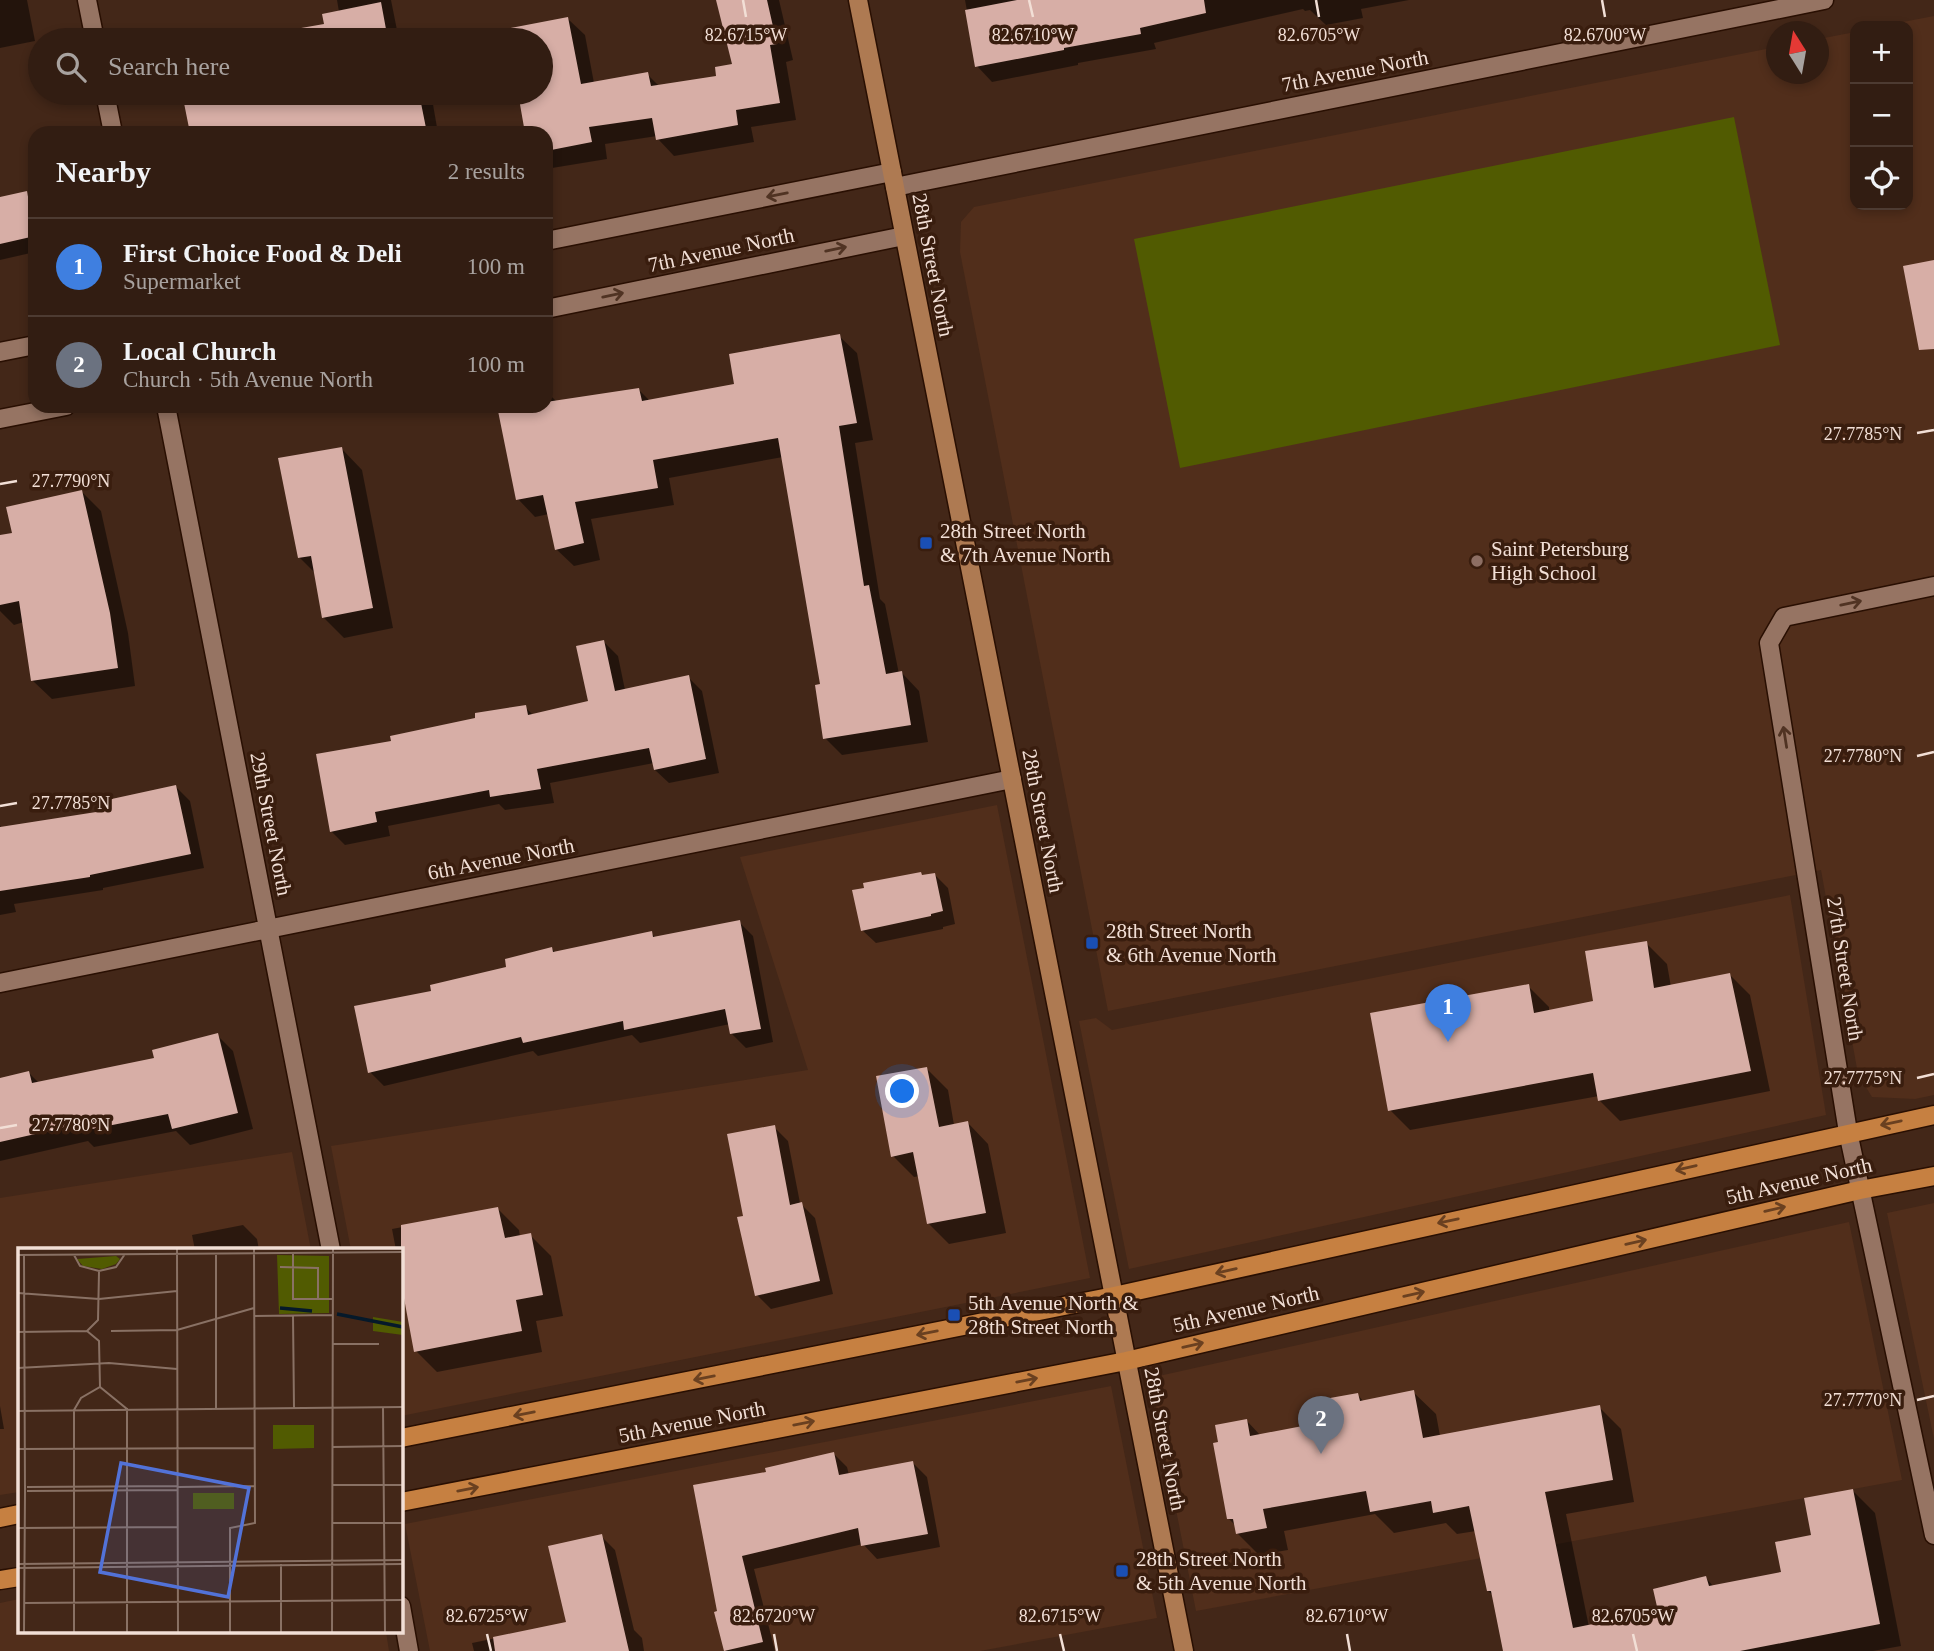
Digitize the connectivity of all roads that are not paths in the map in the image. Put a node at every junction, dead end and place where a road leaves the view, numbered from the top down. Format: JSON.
{"nodes":[{"id":1,"x":87,"y":0,"type":"edge"},
{"id":2,"x":858,"y":0,"type":"edge"},
{"id":3,"x":1824,"y":0,"type":"edge"},
{"id":4,"x":93,"y":28,"type":"edge"},
{"id":5,"x":107,"y":105,"type":"edge"},
{"id":6,"x":112,"y":126,"type":"edge"},
{"id":7,"x":893,"y":179,"type":"junction"},
{"id":8,"x":904,"y":236,"type":"junction"},
{"id":9,"x":553,"y":241,"type":"edge"},
{"id":10,"x":553,"y":308,"type":"edge"},
{"id":11,"x":28,"y":346,"type":"edge"},
{"id":12,"x":0,"y":352,"type":"edge"},
{"id":13,"x":30,"y":413,"type":"edge"},
{"id":14,"x":167,"y":413,"type":"edge"},
{"id":15,"x":0,"y":419,"type":"edge"},
{"id":16,"x":1934,"y":586,"type":"edge"},
{"id":17,"x":1012,"y":779,"type":"junction"},
{"id":18,"x":269,"y":929,"type":"junction"},
{"id":19,"x":0,"y":983,"type":"edge"},
{"id":20,"x":1934,"y":1115,"type":"edge"},
{"id":21,"x":1849,"y":1132,"type":"junction"},
{"id":22,"x":1934,"y":1176,"type":"edge"},
{"id":23,"x":1860,"y":1190,"type":"junction"},
{"id":24,"x":331,"y":1248,"type":"edge"},
{"id":25,"x":1114,"y":1296,"type":"junction"},
{"id":26,"x":1126,"y":1361,"type":"junction"},
{"id":27,"x":402,"y":1438,"type":"edge"},
{"id":28,"x":402,"y":1502,"type":"edge"},
{"id":29,"x":18,"y":1514,"type":"edge"},
{"id":30,"x":0,"y":1518,"type":"edge"},
{"id":31,"x":1934,"y":1535,"type":"edge"},
{"id":32,"x":18,"y":1577,"type":"edge"},
{"id":33,"x":0,"y":1580,"type":"edge"},
{"id":34,"x":402,"y":1611,"type":"edge"},
{"id":35,"x":410,"y":1651,"type":"edge"},
{"id":36,"x":1184,"y":1651,"type":"edge"}],
"edges":[{"from":1,"to":4,"type":"street"},
{"from":2,"to":7,"type":"street","name":"28th Street North"},
{"from":3,"to":7,"type":"street","name":"7th Avenue North"},
{"from":5,"to":6,"type":"street"},
{"from":7,"to":8,"type":"street","name":"28th Street North"},
{"from":7,"to":9,"type":"street","name":"7th Avenue North","one_way":true},
{"from":10,"to":8,"type":"street","name":"7th Avenue North","one_way":true},
{"from":8,"to":17,"type":"street","name":"28th Street North"},
{"from":11,"to":12,"type":"street"},
{"from":13,"to":15,"type":"street"},
{"from":14,"to":18,"type":"street","name":"29th Street North"},
{"from":21,"to":16,"type":"street","name":"27th Street North","one_way":true},
{"from":17,"to":18,"type":"street","name":"6th Avenue North"},
{"from":17,"to":25,"type":"street","name":"28th Street North"},
{"from":18,"to":19,"type":"street","name":"6th Avenue North"},
{"from":18,"to":24,"type":"street","name":"29th Street North"},
{"from":20,"to":21,"type":"main road","name":"5th Avenue North","one_way":true},
{"from":21,"to":23,"type":"street","name":"27th Street North"},
{"from":21,"to":25,"type":"main road","name":"5th Avenue North","one_way":true},
{"from":22,"to":23,"type":"main road","name":"5th Avenue North"},
{"from":26,"to":23,"type":"main road","name":"5th Avenue North","one_way":true},
{"from":23,"to":31,"type":"street","name":"27th Street North"},
{"from":25,"to":26,"type":"street","name":"28th Street North"},
{"from":25,"to":27,"type":"main road","name":"5th Avenue North","one_way":true},
{"from":28,"to":26,"type":"main road","name":"5th Avenue North","one_way":true},
{"from":26,"to":36,"type":"street","name":"28th Street North"},
{"from":29,"to":30,"type":"main road"},
{"from":32,"to":33,"type":"main road"},
{"from":34,"to":35,"type":"street"}]}
